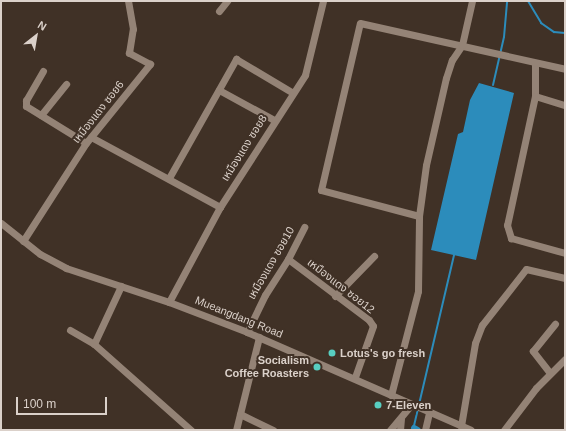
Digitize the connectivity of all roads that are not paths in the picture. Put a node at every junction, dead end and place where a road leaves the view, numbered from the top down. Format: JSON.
{"nodes":[{"id":1,"x":128,"y":1,"type":"edge"},
{"id":2,"x":226,"y":1,"type":"edge"},
{"id":3,"x":323,"y":1,"type":"edge"},
{"id":4,"x":472,"y":1,"type":"edge"},
{"id":5,"x":219,"y":11,"type":"dead end"},
{"id":6,"x":462,"y":45,"type":"junction"},
{"id":7,"x":535,"y":64,"type":"junction"},
{"id":8,"x":565,"y":69,"type":"edge"},
{"id":9,"x":43,"y":71,"type":"dead end"},
{"id":10,"x":66,"y":84,"type":"dead end"},
{"id":11,"x":219,"y":90,"type":"junction"},
{"id":12,"x":293,"y":94,"type":"junction"},
{"id":13,"x":535,"y":96,"type":"junction"},
{"id":14,"x":565,"y":105,"type":"edge"},
{"id":15,"x":41,"y":116,"type":"junction"},
{"id":16,"x":274,"y":120,"type":"junction"},
{"id":17,"x":91,"y":137,"type":"junction"},
{"id":18,"x":86,"y":144,"type":"junction"},
{"id":19,"x":168,"y":178,"type":"junction"},
{"id":20,"x":220,"y":207,"type":"junction"},
{"id":21,"x":419,"y":216,"type":"junction"},
{"id":22,"x":1,"y":223,"type":"edge"},
{"id":23,"x":304,"y":227,"type":"dead end"},
{"id":24,"x":23,"y":241,"type":"junction"},
{"id":25,"x":565,"y":253,"type":"edge"},
{"id":26,"x":374,"y":256,"type":"dead end"},
{"id":27,"x":288,"y":259,"type":"junction"},
{"id":28,"x":565,"y":278,"type":"edge"},
{"id":29,"x":121,"y":286,"type":"junction"},
{"id":30,"x":335,"y":296,"type":"junction"},
{"id":31,"x":169,"y":302,"type":"junction"},
{"id":32,"x":555,"y":324,"type":"dead end"},
{"id":33,"x":70,"y":330,"type":"dead end"},
{"id":34,"x":247,"y":332,"type":"junction"},
{"id":35,"x":259,"y":337,"type":"junction"},
{"id":36,"x":94,"y":344,"type":"junction"},
{"id":37,"x":565,"y":359,"type":"edge"},
{"id":38,"x":550,"y":373,"type":"junction"},
{"id":39,"x":355,"y":377,"type":"junction"},
{"id":40,"x":391,"y":394,"type":"junction"},
{"id":41,"x":413,"y":406,"type":"junction"},
{"id":42,"x":426,"y":412,"type":"junction"},
{"id":43,"x":240,"y":414,"type":"junction"},
{"id":44,"x":401,"y":419,"type":"junction"},
{"id":45,"x":461,"y":426,"type":"junction"},
{"id":46,"x":191,"y":430,"type":"edge"},
{"id":47,"x":236,"y":430,"type":"edge"},
{"id":48,"x":273,"y":430,"type":"edge"},
{"id":49,"x":390,"y":430,"type":"edge"},
{"id":50,"x":400,"y":430,"type":"edge"},
{"id":51,"x":424,"y":430,"type":"edge"},
{"id":52,"x":471,"y":430,"type":"edge"},
{"id":53,"x":504,"y":430,"type":"edge"}],
"edges":[{"from":1,"to":17,"type":"street","name":"เหมืองแดง ซอย6"},
{"from":2,"to":5,"type":"street"},
{"from":3,"to":12,"type":"street","name":"เหมืองแดง ซอย8"},
{"from":4,"to":6,"type":"street"},
{"from":6,"to":7,"type":"street"},
{"from":6,"to":21,"type":"street"},
{"from":6,"to":21,"type":"street"},
{"from":7,"to":8,"type":"street"},
{"from":7,"to":13,"type":"street"},
{"from":9,"to":15,"type":"street"},
{"from":10,"to":15,"type":"street"},
{"from":11,"to":12,"type":"street"},
{"from":11,"to":16,"type":"street"},
{"from":11,"to":19,"type":"street"},
{"from":12,"to":16,"type":"street","name":"เหมืองแดง ซอย8"},
{"from":13,"to":14,"type":"street"},
{"from":13,"to":25,"type":"street"},
{"from":15,"to":18,"type":"street"},
{"from":16,"to":20,"type":"street","name":"เหมืองแดง ซอย8"},
{"from":17,"to":18,"type":"street","name":"เหมืองแดง ซอย6"},
{"from":17,"to":19,"type":"street"},
{"from":18,"to":24,"type":"street","name":"เหมืองแดง ซอย6"},
{"from":19,"to":20,"type":"street"},
{"from":20,"to":31,"type":"street","name":"เหมืองแดง ซอย8"},
{"from":21,"to":40,"type":"street"},
{"from":22,"to":24,"type":"street","name":"Mueangdang Road"},
{"from":23,"to":27,"type":"street","name":"เหมืองแดง ซอย10"},
{"from":24,"to":29,"type":"street","name":"Mueangdang Road"},
{"from":26,"to":30,"type":"street"},
{"from":27,"to":30,"type":"street","name":"เหมืองแดง ซอย12"},
{"from":27,"to":34,"type":"street","name":"เหมืองแดง ซอย10"},
{"from":28,"to":45,"type":"street"},
{"from":29,"to":31,"type":"street","name":"Mueangdang Road"},
{"from":29,"to":36,"type":"street"},
{"from":30,"to":39,"type":"street","name":"เหมืองแดง ซอย12"},
{"from":31,"to":34,"type":"street","name":"Mueangdang Road"},
{"from":32,"to":38,"type":"street"},
{"from":33,"to":36,"type":"street"},
{"from":34,"to":35,"type":"street","name":"Mueangdang Road"},
{"from":35,"to":39,"type":"street","name":"Mueangdang Road"},
{"from":35,"to":43,"type":"street"},
{"from":36,"to":46,"type":"street"},
{"from":37,"to":38,"type":"street"},
{"from":38,"to":53,"type":"street"},
{"from":39,"to":40,"type":"street","name":"Mueangdang Road"},
{"from":40,"to":41,"type":"street","name":"Mueangdang Road"},
{"from":41,"to":42,"type":"street","name":"Mueangdang Road"},
{"from":41,"to":44,"type":"street"},
{"from":42,"to":45,"type":"street","name":"Mueangdang Road"},
{"from":42,"to":51,"type":"street"},
{"from":43,"to":47,"type":"street"},
{"from":43,"to":48,"type":"street"},
{"from":44,"to":49,"type":"street"},
{"from":44,"to":50,"type":"street"},
{"from":45,"to":52,"type":"street","name":"Mueangdang Road"}]}
